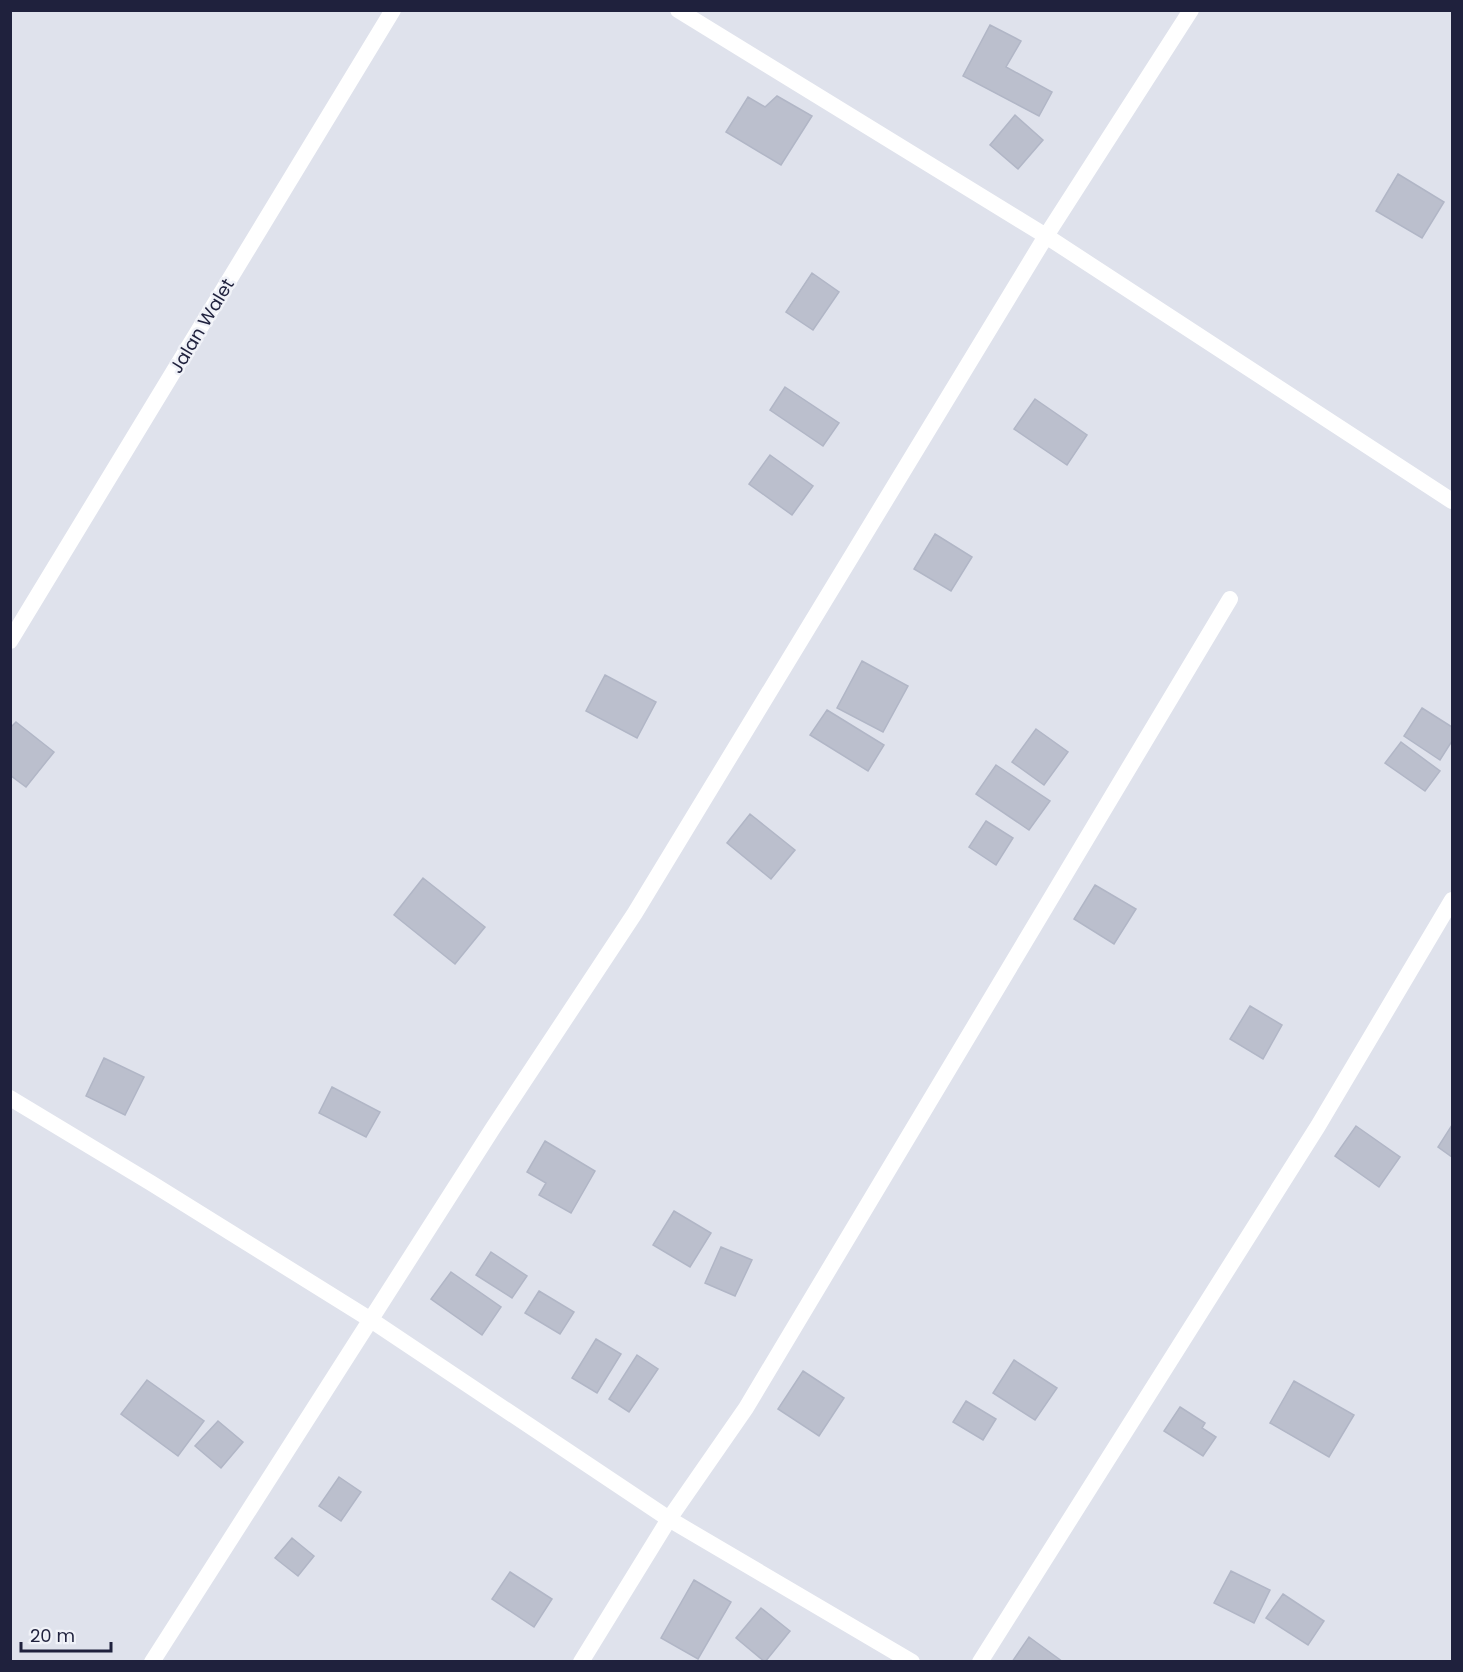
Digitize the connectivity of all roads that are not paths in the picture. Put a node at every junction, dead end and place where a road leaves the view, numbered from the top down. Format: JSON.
{"nodes":[{"id":1,"x":393,"y":10,"type":"edge"},
{"id":2,"x":678,"y":10,"type":"edge"},
{"id":3,"x":1191,"y":10,"type":"edge"},
{"id":4,"x":1046,"y":236,"type":"junction"},
{"id":5,"x":1452,"y":501,"type":"edge"},
{"id":6,"x":1230,"y":599,"type":"dead end"},
{"id":7,"x":10,"y":641,"type":"edge"},
{"id":8,"x":1452,"y":900,"type":"edge"},
{"id":9,"x":10,"y":1098,"type":"edge"},
{"id":10,"x":371,"y":1320,"type":"junction"},
{"id":11,"x":669,"y":1519,"type":"junction"},
{"id":12,"x":152,"y":1662,"type":"edge"},
{"id":13,"x":581,"y":1662,"type":"edge"},
{"id":14,"x":912,"y":1662,"type":"edge"},
{"id":15,"x":980,"y":1662,"type":"edge"}],
"edges":[{"from":1,"to":7,"type":"street","name":"Jalan Walet"},
{"from":2,"to":4,"type":"street"},
{"from":3,"to":4,"type":"street"},
{"from":4,"to":5,"type":"street"},
{"from":4,"to":10,"type":"street"},
{"from":6,"to":11,"type":"street"},
{"from":8,"to":15,"type":"street"},
{"from":9,"to":10,"type":"street"},
{"from":10,"to":11,"type":"street"},
{"from":10,"to":12,"type":"street"},
{"from":11,"to":13,"type":"street"},
{"from":11,"to":14,"type":"street"}]}
